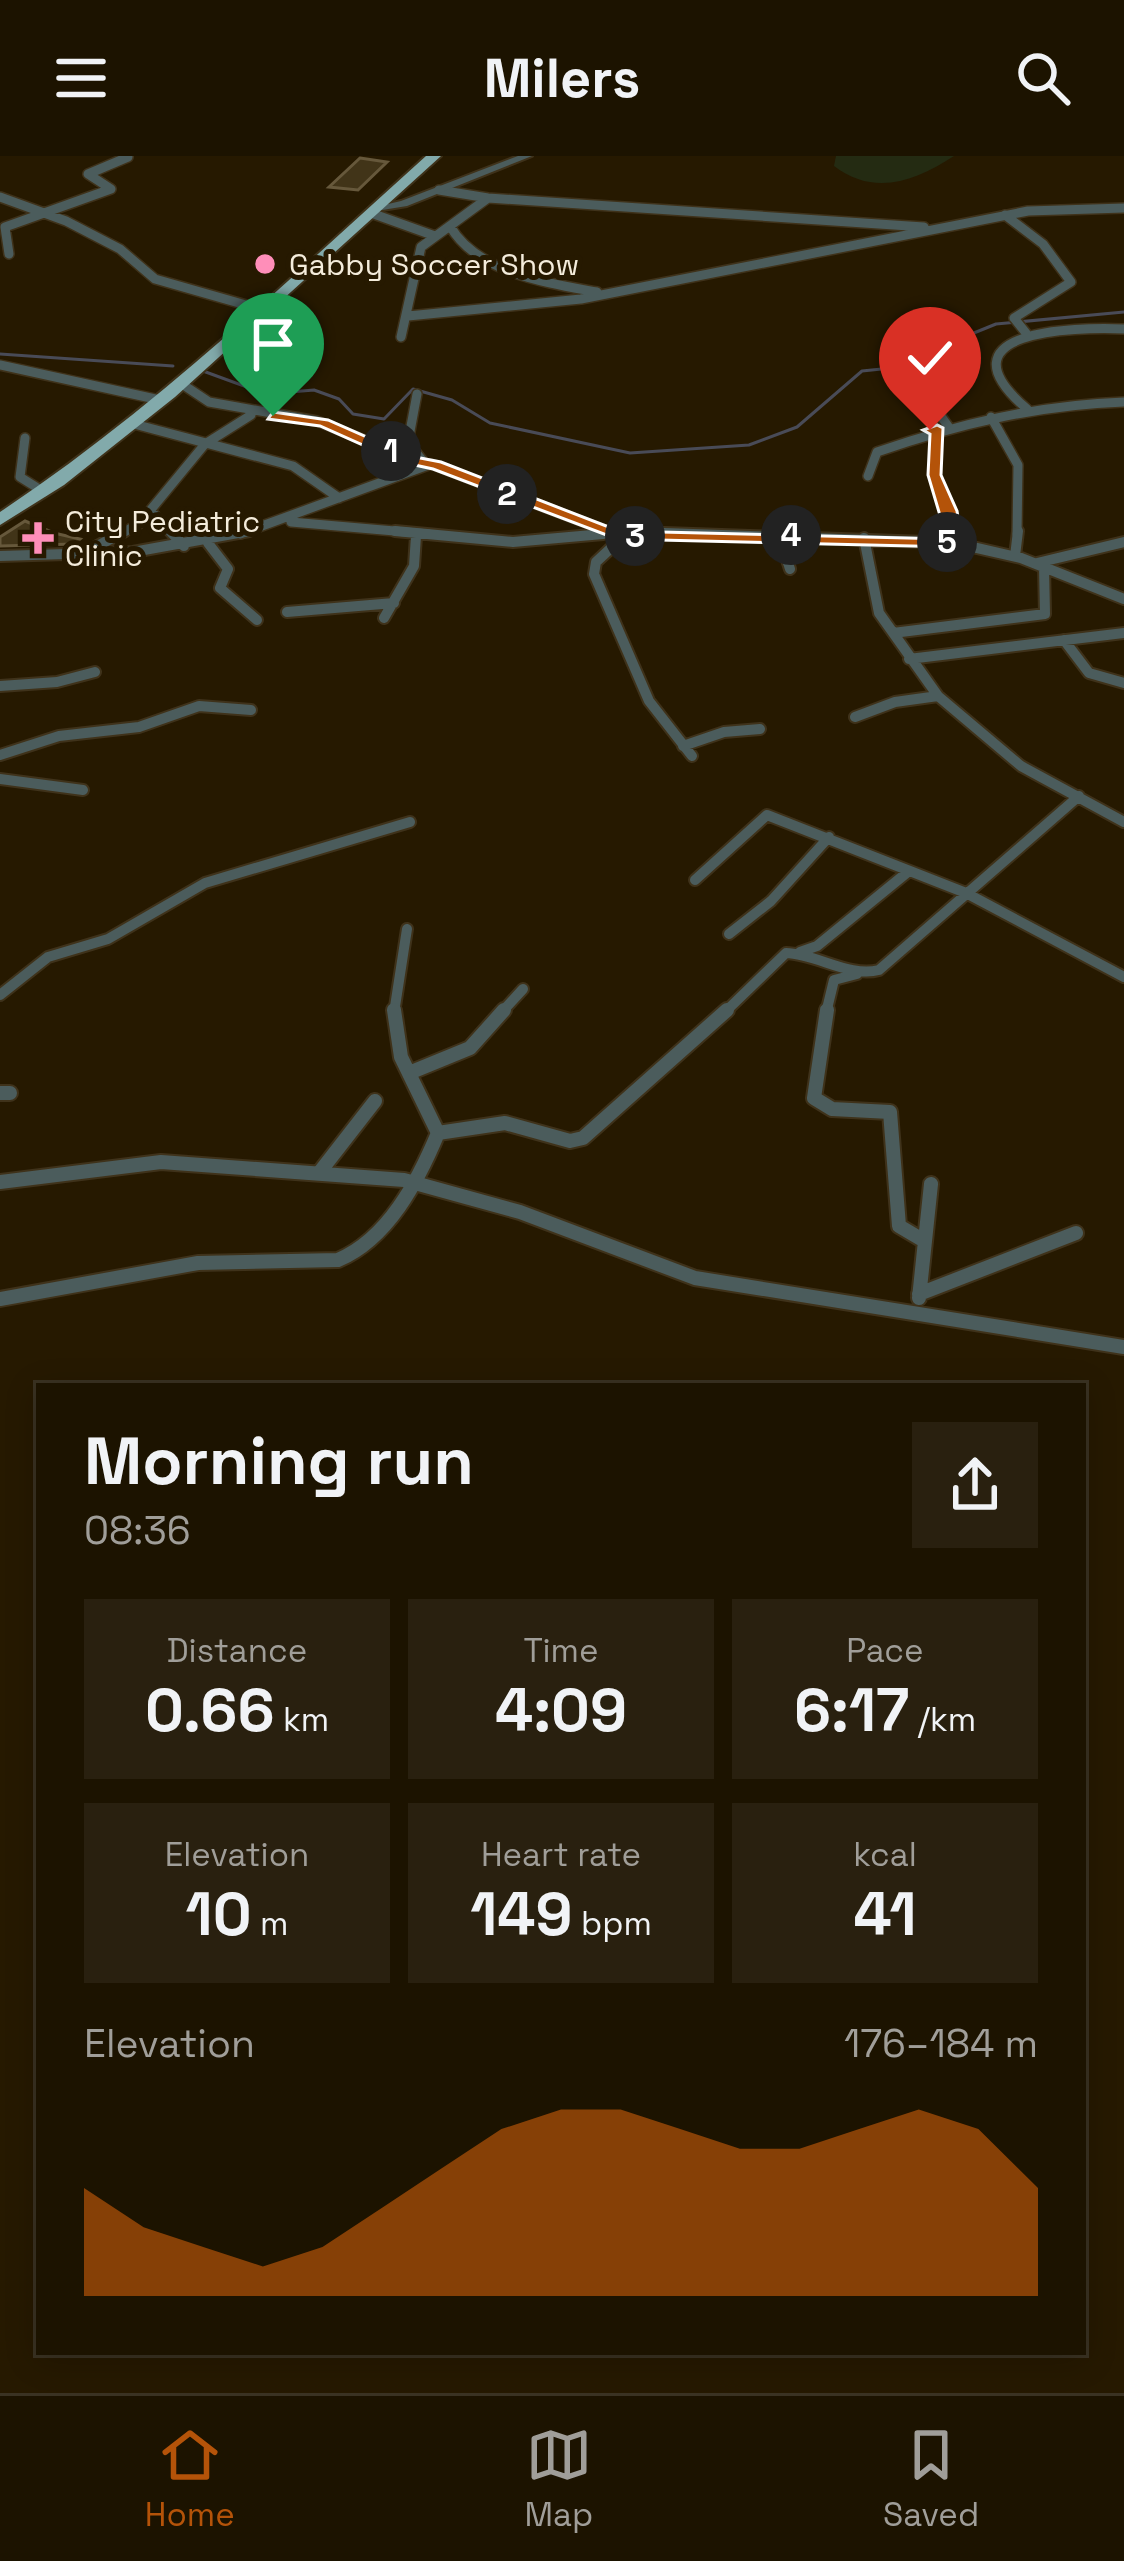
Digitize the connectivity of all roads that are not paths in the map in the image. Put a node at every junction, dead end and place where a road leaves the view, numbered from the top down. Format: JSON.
{"nodes":[{"id":1,"x":434,"y":156,"type":"edge"},
{"id":2,"x":527,"y":156,"type":"edge"},
{"id":3,"x":128,"y":157,"type":"edge"},
{"id":4,"x":439,"y":190,"type":"junction"},
{"id":5,"x":0,"y":196,"type":"edge"},
{"id":6,"x":488,"y":198,"type":"junction"},
{"id":7,"x":1124,"y":208,"type":"edge"},
{"id":8,"x":373,"y":211,"type":"junction"},
{"id":9,"x":44,"y":215,"type":"junction"},
{"id":10,"x":1005,"y":215,"type":"junction"},
{"id":11,"x":450,"y":226,"type":"junction"},
{"id":12,"x":941,"y":229,"type":"junction"},
{"id":13,"x":435,"y":236,"type":"junction"},
{"id":14,"x":9,"y":254,"type":"dead end"},
{"id":15,"x":608,"y":294,"type":"junction"},
{"id":16,"x":260,"y":309,"type":"junction"},
{"id":17,"x":408,"y":316,"type":"junction"},
{"id":18,"x":1019,"y":327,"type":"junction"},
{"id":19,"x":1124,"y":329,"type":"edge"},
{"id":20,"x":401,"y":338,"type":"dead end"},
{"id":21,"x":0,"y":364,"type":"edge"},
{"id":22,"x":191,"y":374,"type":"junction"},
{"id":23,"x":417,"y":394,"type":"dead end"},
{"id":24,"x":928,"y":398,"type":"dead end"},
{"id":25,"x":160,"y":400,"type":"junction"},
{"id":26,"x":1124,"y":402,"type":"edge"},
{"id":27,"x":1027,"y":409,"type":"junction"},
{"id":28,"x":251,"y":415,"type":"junction"},
{"id":29,"x":991,"y":417,"type":"junction"},
{"id":30,"x":134,"y":424,"type":"junction"},
{"id":31,"x":942,"y":427,"type":"junction"},
{"id":32,"x":25,"y":438,"type":"dead end"},
{"id":33,"x":205,"y":445,"type":"junction"},
{"id":34,"x":425,"y":464,"type":"junction"},
{"id":35,"x":868,"y":476,"type":"dead end"},
{"id":36,"x":44,"y":492,"type":"junction"},
{"id":37,"x":339,"y":498,"type":"junction"},
{"id":38,"x":151,"y":511,"type":"junction"},
{"id":39,"x":0,"y":520,"type":"edge"},
{"id":40,"x":286,"y":522,"type":"junction"},
{"id":41,"x":618,"y":534,"type":"junction"},
{"id":42,"x":779,"y":535,"type":"junction"},
{"id":43,"x":416,"y":536,"type":"junction"},
{"id":44,"x":864,"y":538,"type":"junction"},
{"id":45,"x":1124,"y":542,"type":"edge"},
{"id":46,"x":208,"y":543,"type":"junction"},
{"id":47,"x":955,"y":543,"type":"junction"},
{"id":48,"x":184,"y":546,"type":"junction"},
{"id":49,"x":82,"y":555,"type":"junction"},
{"id":50,"x":0,"y":556,"type":"edge"},
{"id":51,"x":1015,"y":556,"type":"junction"},
{"id":52,"x":1041,"y":565,"type":"junction"},
{"id":53,"x":790,"y":569,"type":"dead end"},
{"id":54,"x":1124,"y":599,"type":"edge"},
{"id":55,"x":394,"y":603,"type":"junction"},
{"id":56,"x":287,"y":613,"type":"dead end"},
{"id":57,"x":384,"y":618,"type":"dead end"},
{"id":58,"x":257,"y":620,"type":"dead end"},
{"id":59,"x":893,"y":633,"type":"junction"},
{"id":60,"x":1124,"y":633,"type":"edge"},
{"id":61,"x":1064,"y":640,"type":"junction"},
{"id":62,"x":909,"y":659,"type":"junction"},
{"id":63,"x":95,"y":672,"type":"dead end"},
{"id":64,"x":1124,"y":682,"type":"edge"},
{"id":65,"x":0,"y":686,"type":"edge"},
{"id":66,"x":938,"y":696,"type":"junction"},
{"id":67,"x":250,"y":710,"type":"dead end"},
{"id":68,"x":855,"y":717,"type":"dead end"},
{"id":69,"x":760,"y":729,"type":"dead end"},
{"id":70,"x":682,"y":746,"type":"junction"},
{"id":71,"x":0,"y":755,"type":"edge"},
{"id":72,"x":692,"y":756,"type":"dead end"},
{"id":73,"x":0,"y":779,"type":"edge"},
{"id":74,"x":82,"y":790,"type":"dead end"},
{"id":75,"x":1079,"y":796,"type":"junction"},
{"id":76,"x":410,"y":822,"type":"dead end"},
{"id":77,"x":1124,"y":822,"type":"edge"},
{"id":78,"x":829,"y":837,"type":"junction"},
{"id":79,"x":909,"y":871,"type":"junction"},
{"id":80,"x":695,"y":880,"type":"dead end"},
{"id":81,"x":966,"y":893,"type":"junction"},
{"id":82,"x":406,"y":929,"type":"dead end"},
{"id":83,"x":729,"y":934,"type":"dead end"},
{"id":84,"x":800,"y":952,"type":"junction"},
{"id":85,"x":864,"y":974,"type":"junction"},
{"id":86,"x":1124,"y":977,"type":"edge"},
{"id":87,"x":523,"y":989,"type":"dead end"},
{"id":88,"x":0,"y":995,"type":"edge"},
{"id":89,"x":409,"y":1073,"type":"junction"},
{"id":90,"x":375,"y":1101,"type":"dead end"},
{"id":91,"x":438,"y":1133,"type":"junction"},
{"id":92,"x":319,"y":1173,"type":"junction"},
{"id":93,"x":0,"y":1182,"type":"edge"},
{"id":94,"x":417,"y":1184,"type":"junction"},
{"id":95,"x":931,"y":1184,"type":"dead end"},
{"id":96,"x":1076,"y":1233,"type":"dead end"},
{"id":97,"x":921,"y":1240,"type":"junction"},
{"id":98,"x":919,"y":1294,"type":"junction"},
{"id":99,"x":0,"y":1299,"type":"edge"},
{"id":100,"x":918,"y":1315,"type":"junction"},
{"id":101,"x":1124,"y":1347,"type":"edge"}],
"edges":[{"from":1,"to":8,"type":"highway"},
{"from":2,"to":4,"type":"street"},
{"from":3,"to":9,"type":"street"},
{"from":4,"to":6,"type":"street"},
{"from":4,"to":8,"type":"street"},
{"from":5,"to":9,"type":"street"},
{"from":6,"to":11,"type":"street"},
{"from":6,"to":12,"type":"street"},
{"from":7,"to":10,"type":"street"},
{"from":8,"to":13,"type":"street"},
{"from":8,"to":16,"type":"highway"},
{"from":9,"to":14,"type":"street"},
{"from":9,"to":16,"type":"street"},
{"from":10,"to":12,"type":"street"},
{"from":10,"to":18,"type":"street"},
{"from":11,"to":13,"type":"street"},
{"from":11,"to":15,"type":"street"},
{"from":12,"to":15,"type":"street"},
{"from":13,"to":17,"type":"street"},
{"from":15,"to":17,"type":"street"},
{"from":16,"to":22,"type":"highway"},
{"from":17,"to":20,"type":"street"},
{"from":18,"to":19,"type":"street"},
{"from":18,"to":27,"type":"street"},
{"from":21,"to":25,"type":"street"},
{"from":22,"to":25,"type":"highway"},
{"from":22,"to":28,"type":"street"},
{"from":23,"to":34,"type":"street"},
{"from":24,"to":31,"type":"street"},
{"from":25,"to":30,"type":"highway"},
{"from":26,"to":27,"type":"street"},
{"from":27,"to":29,"type":"street"},
{"from":28,"to":33,"type":"street"},
{"from":28,"to":34,"type":"street"},
{"from":29,"to":31,"type":"street"},
{"from":29,"to":51,"type":"street"},
{"from":30,"to":33,"type":"street"},
{"from":30,"to":36,"type":"highway"},
{"from":31,"to":35,"type":"street"},
{"from":31,"to":47,"type":"street"},
{"from":32,"to":36,"type":"street"},
{"from":33,"to":37,"type":"street"},
{"from":33,"to":38,"type":"street"},
{"from":34,"to":37,"type":"street"},
{"from":34,"to":41,"type":"street"},
{"from":36,"to":39,"type":"highway"},
{"from":37,"to":40,"type":"street"},
{"from":38,"to":48,"type":"street"},
{"from":38,"to":49,"type":"street"},
{"from":40,"to":43,"type":"street"},
{"from":40,"to":46,"type":"street"},
{"from":41,"to":42,"type":"street"},
{"from":41,"to":43,"type":"street"},
{"from":41,"to":70,"type":"street"},
{"from":42,"to":44,"type":"street"},
{"from":42,"to":53,"type":"street"},
{"from":43,"to":55,"type":"street"},
{"from":44,"to":47,"type":"street"},
{"from":44,"to":59,"type":"street"},
{"from":45,"to":52,"type":"street"},
{"from":46,"to":48,"type":"street"},
{"from":46,"to":58,"type":"street"},
{"from":47,"to":51,"type":"street"},
{"from":48,"to":49,"type":"street"},
{"from":49,"to":50,"type":"street"},
{"from":51,"to":52,"type":"street"},
{"from":52,"to":54,"type":"street"},
{"from":52,"to":59,"type":"street"},
{"from":55,"to":56,"type":"street"},
{"from":55,"to":57,"type":"street"},
{"from":59,"to":62,"type":"street"},
{"from":60,"to":61,"type":"street"},
{"from":61,"to":62,"type":"street"},
{"from":61,"to":64,"type":"street"},
{"from":62,"to":66,"type":"street"},
{"from":63,"to":65,"type":"street"},
{"from":66,"to":68,"type":"street"},
{"from":66,"to":75,"type":"street"},
{"from":67,"to":71,"type":"street"},
{"from":69,"to":70,"type":"street"},
{"from":70,"to":72,"type":"street"},
{"from":73,"to":74,"type":"street"},
{"from":75,"to":77,"type":"street"},
{"from":75,"to":81,"type":"street"},
{"from":76,"to":88,"type":"street"},
{"from":78,"to":79,"type":"street"},
{"from":78,"to":80,"type":"street"},
{"from":78,"to":83,"type":"street"},
{"from":79,"to":81,"type":"street"},
{"from":79,"to":84,"type":"street"},
{"from":81,"to":85,"type":"street"},
{"from":81,"to":86,"type":"street"},
{"from":82,"to":89,"type":"street"},
{"from":84,"to":85,"type":"street"},
{"from":84,"to":91,"type":"street"},
{"from":85,"to":97,"type":"street"},
{"from":87,"to":89,"type":"street"},
{"from":89,"to":91,"type":"street"},
{"from":90,"to":92,"type":"street"},
{"from":91,"to":94,"type":"street"},
{"from":92,"to":93,"type":"street"},
{"from":92,"to":94,"type":"street"},
{"from":94,"to":99,"type":"street"},
{"from":94,"to":100,"type":"street"},
{"from":95,"to":97,"type":"street"},
{"from":96,"to":98,"type":"street"},
{"from":97,"to":98,"type":"street"},
{"from":98,"to":100,"type":"street"},
{"from":100,"to":101,"type":"street"}]}
